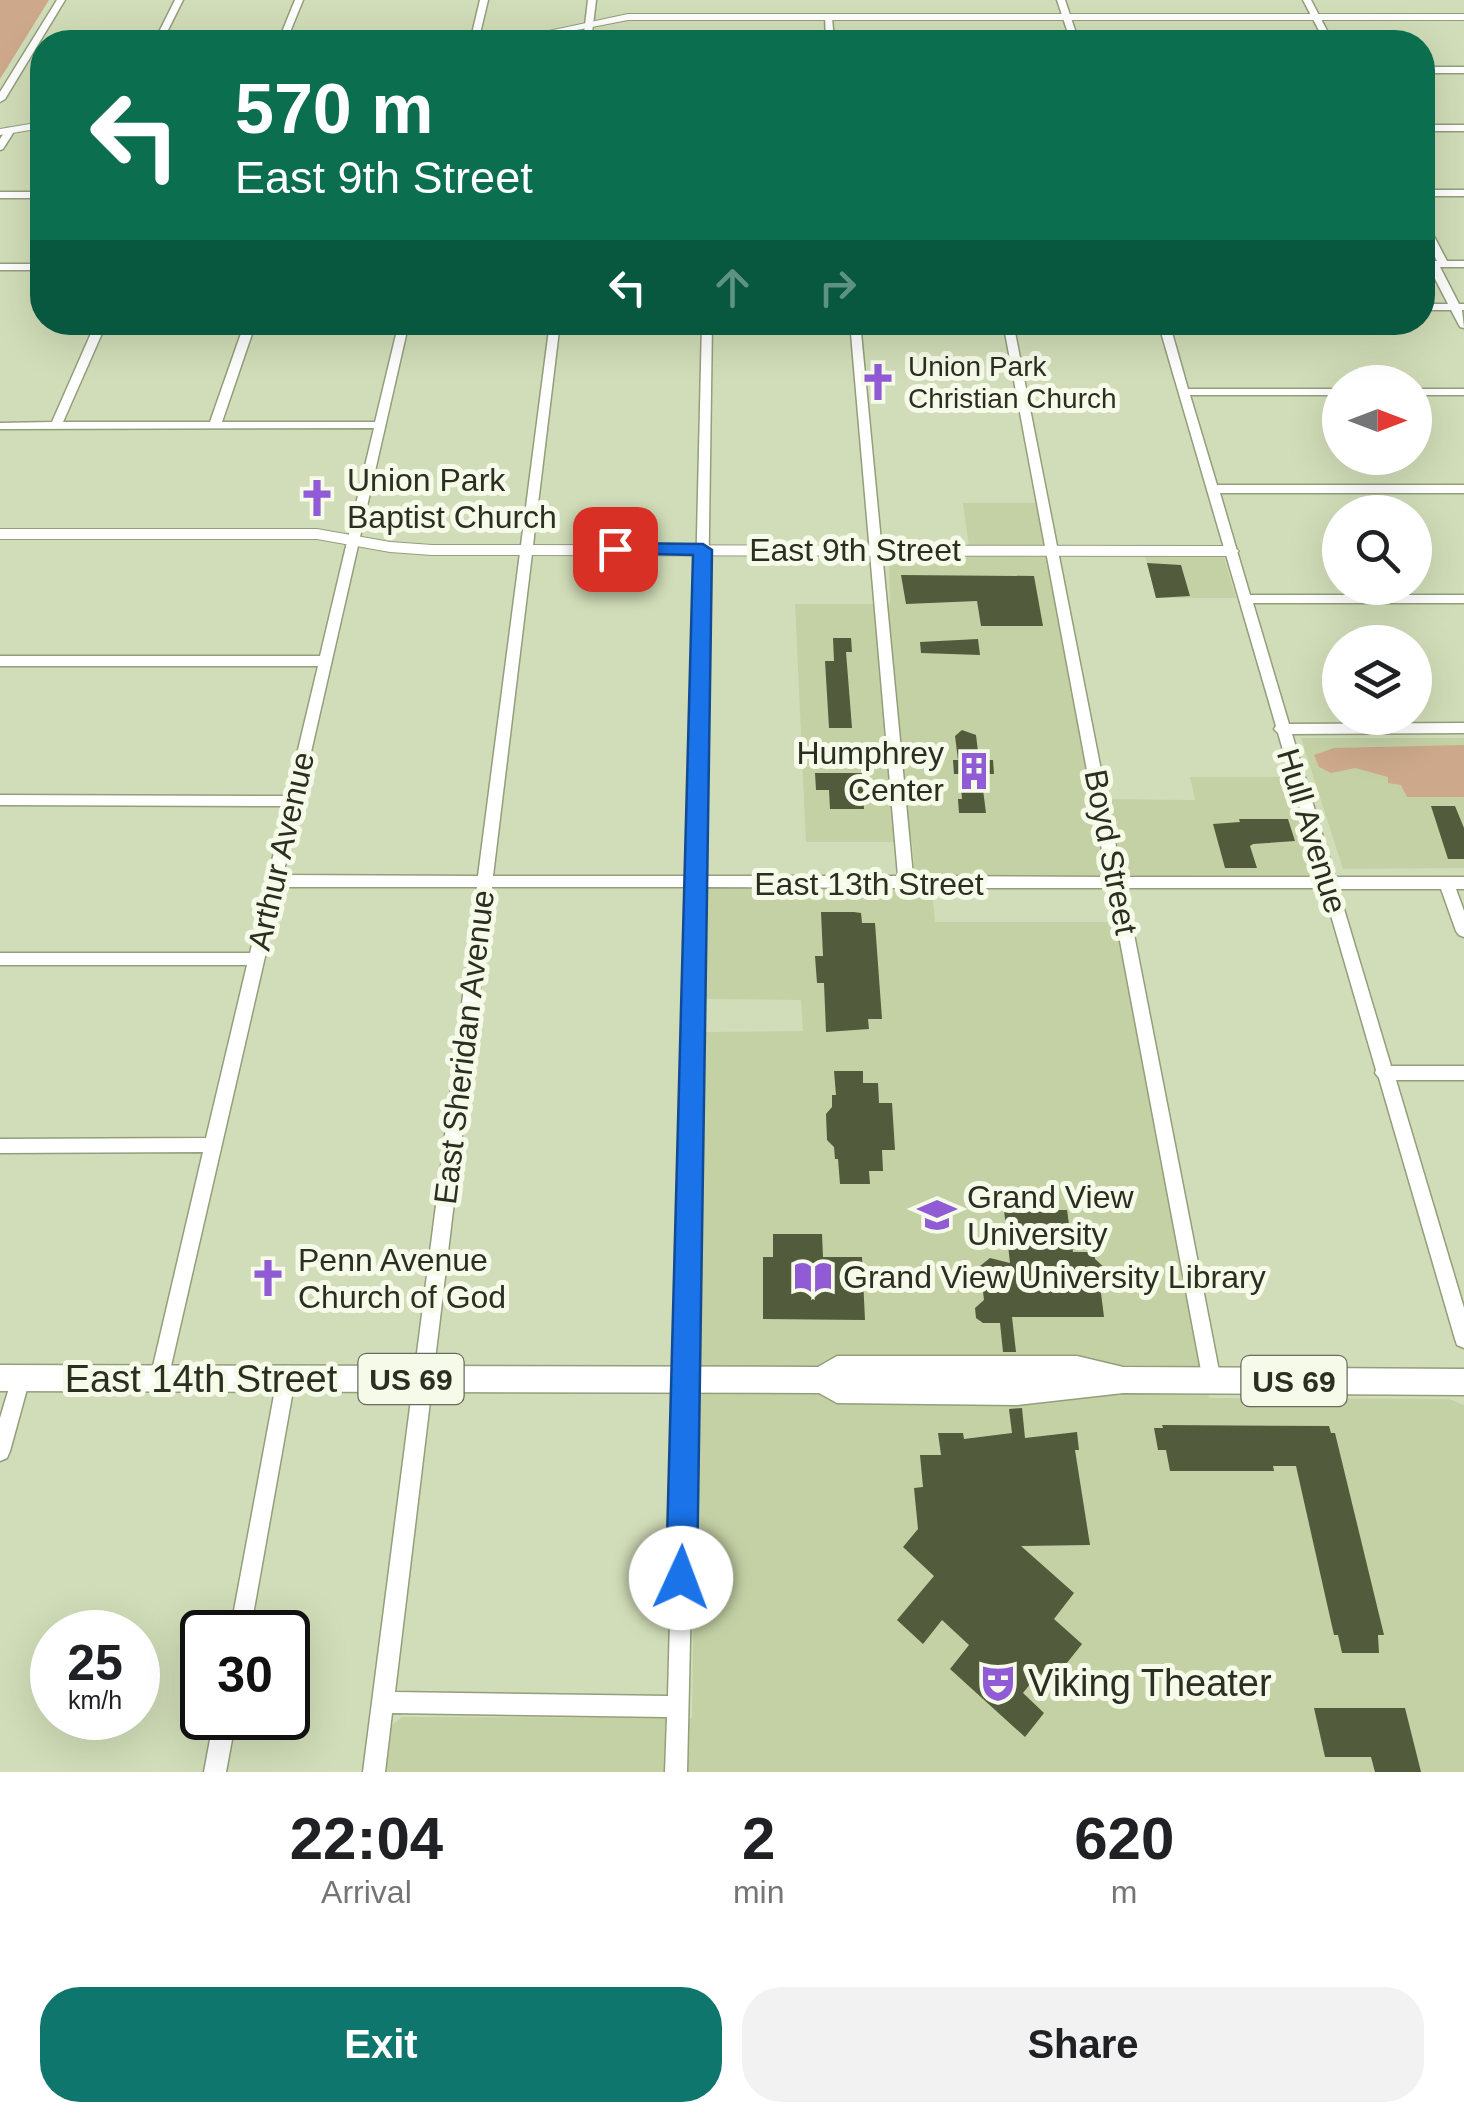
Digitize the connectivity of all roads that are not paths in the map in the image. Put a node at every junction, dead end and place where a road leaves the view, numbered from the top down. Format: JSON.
{"nodes":[{"id":1,"x":61,"y":0,"type":"edge"},
{"id":2,"x":179,"y":0,"type":"edge"},
{"id":3,"x":299,"y":0,"type":"edge"},
{"id":4,"x":484,"y":0,"type":"edge"},
{"id":5,"x":592,"y":0,"type":"edge"},
{"id":6,"x":1060,"y":0,"type":"edge"},
{"id":7,"x":1307,"y":0,"type":"edge"},
{"id":8,"x":828,"y":16,"type":"junction"},
{"id":9,"x":1066,"y":16,"type":"junction"},
{"id":10,"x":1316,"y":16,"type":"junction"},
{"id":11,"x":1464,"y":16,"type":"edge"},
{"id":12,"x":590,"y":22,"type":"junction"},
{"id":13,"x":43,"y":30,"type":"edge"},
{"id":14,"x":164,"y":30,"type":"edge"},
{"id":15,"x":287,"y":30,"type":"edge"},
{"id":16,"x":477,"y":30,"type":"edge"},
{"id":17,"x":555,"y":30,"type":"edge"},
{"id":18,"x":589,"y":30,"type":"edge"},
{"id":19,"x":829,"y":30,"type":"edge"},
{"id":20,"x":1071,"y":30,"type":"edge"},
{"id":21,"x":1323,"y":30,"type":"edge"},
{"id":22,"x":30,"y":50,"type":"edge"},
{"id":23,"x":1435,"y":70,"type":"edge"},
{"id":24,"x":1464,"y":70,"type":"edge"},
{"id":25,"x":0,"y":99,"type":"edge"},
{"id":26,"x":30,"y":127,"type":"edge"},
{"id":27,"x":1435,"y":128,"type":"edge"},
{"id":28,"x":1464,"y":128,"type":"edge"},
{"id":29,"x":5,"y":131,"type":"edge"},
{"id":30,"x":0,"y":147,"type":"edge"},
{"id":31,"x":1435,"y":194,"type":"edge"},
{"id":32,"x":1464,"y":194,"type":"edge"},
{"id":33,"x":0,"y":195,"type":"edge"},
{"id":34,"x":30,"y":195,"type":"edge"},
{"id":35,"x":1435,"y":264,"type":"edge"},
{"id":36,"x":1464,"y":264,"type":"edge"},
{"id":37,"x":30,"y":267,"type":"edge"},
{"id":38,"x":1435,"y":267,"type":"edge"},
{"id":39,"x":0,"y":268,"type":"edge"},
{"id":40,"x":1459,"y":306,"type":"edge"},
{"id":41,"x":1464,"y":324,"type":"edge"},
{"id":42,"x":96,"y":335,"type":"edge"},
{"id":43,"x":246,"y":335,"type":"edge"},
{"id":44,"x":401,"y":335,"type":"edge"},
{"id":45,"x":554,"y":335,"type":"edge"},
{"id":46,"x":707,"y":335,"type":"edge"},
{"id":47,"x":855,"y":335,"type":"edge"},
{"id":48,"x":1010,"y":335,"type":"edge"},
{"id":49,"x":1167,"y":335,"type":"edge"},
{"id":50,"x":1184,"y":392,"type":"junction"},
{"id":51,"x":1322,"y":392,"type":"edge"},
{"id":52,"x":1432,"y":392,"type":"edge"},
{"id":53,"x":1464,"y":392,"type":"edge"},
{"id":54,"x":380,"y":425,"type":"junction"},
{"id":55,"x":0,"y":426,"type":"edge"},
{"id":56,"x":56,"y":426,"type":"junction"},
{"id":57,"x":215,"y":426,"type":"junction"},
{"id":58,"x":1214,"y":489,"type":"junction"},
{"id":59,"x":1464,"y":489,"type":"edge"},
{"id":60,"x":0,"y":534,"type":"edge"},
{"id":61,"x":355,"y":538,"type":"junction"},
{"id":62,"x":529,"y":549,"type":"junction"},
{"id":63,"x":703,"y":550,"type":"junction"},
{"id":64,"x":877,"y":550,"type":"junction"},
{"id":65,"x":1051,"y":550,"type":"junction"},
{"id":66,"x":1232,"y":551,"type":"junction"},
{"id":67,"x":1244,"y":599,"type":"junction"},
{"id":68,"x":1464,"y":599,"type":"edge"},
{"id":69,"x":0,"y":661,"type":"edge"},
{"id":70,"x":325,"y":661,"type":"junction"},
{"id":71,"x":1464,"y":728,"type":"edge"},
{"id":72,"x":1281,"y":729,"type":"junction"},
{"id":73,"x":0,"y":800,"type":"edge"},
{"id":74,"x":293,"y":801,"type":"junction"},
{"id":75,"x":274,"y":881,"type":"junction"},
{"id":76,"x":484,"y":882,"type":"junction"},
{"id":77,"x":694,"y":883,"type":"junction"},
{"id":78,"x":906,"y":884,"type":"junction"},
{"id":79,"x":1117,"y":884,"type":"junction"},
{"id":80,"x":1329,"y":884,"type":"junction"},
{"id":81,"x":1446,"y":884,"type":"junction"},
{"id":82,"x":1464,"y":884,"type":"edge"},
{"id":83,"x":1464,"y":931,"type":"edge"},
{"id":84,"x":0,"y":958,"type":"edge"},
{"id":85,"x":256,"y":959,"type":"junction"},
{"id":86,"x":1383,"y":1073,"type":"junction"},
{"id":87,"x":1464,"y":1073,"type":"edge"},
{"id":88,"x":214,"y":1145,"type":"junction"},
{"id":89,"x":0,"y":1146,"type":"edge"},
{"id":90,"x":1464,"y":1339,"type":"edge"},
{"id":91,"x":10,"y":1378,"type":"edge"},
{"id":92,"x":159,"y":1379,"type":"junction"},
{"id":93,"x":286,"y":1379,"type":"junction"},
{"id":94,"x":422,"y":1379,"type":"junction"},
{"id":95,"x":688,"y":1380,"type":"junction"},
{"id":96,"x":1212,"y":1381,"type":"junction"},
{"id":97,"x":1464,"y":1382,"type":"edge"},
{"id":98,"x":0,"y":1451,"type":"edge"},
{"id":99,"x":244,"y":1610,"type":"edge"},
{"id":100,"x":382,"y":1702,"type":"junction"},
{"id":101,"x":677,"y":1707,"type":"junction"},
{"id":102,"x":221,"y":1740,"type":"edge"},
{"id":103,"x":215,"y":1772,"type":"edge"},
{"id":104,"x":374,"y":1772,"type":"edge"},
{"id":105,"x":676,"y":1772,"type":"edge"}],
"edges":[{"from":1,"to":13,"type":"street"},
{"from":2,"to":14,"type":"street"},
{"from":3,"to":15,"type":"street"},
{"from":4,"to":16,"type":"street"},
{"from":5,"to":12,"type":"street"},
{"from":6,"to":9,"type":"street"},
{"from":7,"to":10,"type":"street"},
{"from":8,"to":9,"type":"street"},
{"from":8,"to":12,"type":"street"},
{"from":8,"to":19,"type":"street"},
{"from":9,"to":10,"type":"street"},
{"from":9,"to":20,"type":"street"},
{"from":10,"to":11,"type":"street"},
{"from":10,"to":21,"type":"street"},
{"from":12,"to":17,"type":"street"},
{"from":12,"to":18,"type":"street"},
{"from":22,"to":25,"type":"street"},
{"from":23,"to":24,"type":"street"},
{"from":26,"to":29,"type":"street"},
{"from":27,"to":28,"type":"street"},
{"from":29,"to":30,"type":"street"},
{"from":31,"to":32,"type":"street"},
{"from":33,"to":34,"type":"street"},
{"from":35,"to":36,"type":"street"},
{"from":37,"to":39,"type":"street"},
{"from":38,"to":40,"type":"street"},
{"from":40,"to":41,"type":"street"},
{"from":42,"to":56,"type":"street"},
{"from":43,"to":57,"type":"street"},
{"from":44,"to":54,"type":"street","name":"Arthur Avenue"},
{"from":45,"to":62,"type":"street","name":"East Sheridan Avenue"},
{"from":46,"to":63,"type":"street"},
{"from":47,"to":64,"type":"street"},
{"from":48,"to":65,"type":"street","name":"Boyd Street"},
{"from":49,"to":50,"type":"street","name":"Hull Avenue"},
{"from":50,"to":51,"type":"street"},
{"from":50,"to":58,"type":"street","name":"Hull Avenue"},
{"from":52,"to":53,"type":"street"},
{"from":54,"to":57,"type":"street"},
{"from":54,"to":61,"type":"street","name":"Arthur Avenue"},
{"from":55,"to":56,"type":"street"},
{"from":56,"to":57,"type":"street"},
{"from":58,"to":59,"type":"street"},
{"from":58,"to":66,"type":"street","name":"Hull Avenue"},
{"from":60,"to":61,"type":"street","name":"East 9th Street"},
{"from":61,"to":62,"type":"street","name":"East 9th Street"},
{"from":61,"to":70,"type":"street","name":"Arthur Avenue"},
{"from":62,"to":63,"type":"street","name":"East 9th Street"},
{"from":62,"to":76,"type":"street","name":"East Sheridan Avenue"},
{"from":63,"to":64,"type":"street","name":"East 9th Street"},
{"from":63,"to":77,"type":"street"},
{"from":64,"to":65,"type":"street","name":"East 9th Street"},
{"from":64,"to":78,"type":"street"},
{"from":65,"to":66,"type":"street","name":"East 9th Street"},
{"from":65,"to":79,"type":"street","name":"Boyd Street"},
{"from":66,"to":67,"type":"street","name":"Hull Avenue"},
{"from":67,"to":68,"type":"street"},
{"from":67,"to":72,"type":"street","name":"Hull Avenue"},
{"from":69,"to":70,"type":"street"},
{"from":70,"to":74,"type":"street","name":"Arthur Avenue"},
{"from":71,"to":72,"type":"street"},
{"from":72,"to":80,"type":"street","name":"Hull Avenue"},
{"from":73,"to":74,"type":"street"},
{"from":74,"to":75,"type":"street","name":"Arthur Avenue"},
{"from":75,"to":76,"type":"street","name":"East 13th Street"},
{"from":75,"to":85,"type":"street","name":"Arthur Avenue"},
{"from":76,"to":77,"type":"street","name":"East 13th Street"},
{"from":76,"to":94,"type":"street","name":"East Sheridan Avenue"},
{"from":77,"to":78,"type":"street","name":"East 13th Street"},
{"from":77,"to":95,"type":"street"},
{"from":78,"to":79,"type":"street","name":"East 13th Street"},
{"from":79,"to":80,"type":"street","name":"East 13th Street"},
{"from":79,"to":96,"type":"street","name":"Boyd Street"},
{"from":80,"to":81,"type":"street","name":"East 13th Street"},
{"from":80,"to":86,"type":"street","name":"Hull Avenue"},
{"from":81,"to":82,"type":"street","name":"East 13th Street"},
{"from":81,"to":83,"type":"street"},
{"from":84,"to":85,"type":"street"},
{"from":85,"to":88,"type":"street","name":"Arthur Avenue"},
{"from":86,"to":87,"type":"street"},
{"from":86,"to":90,"type":"street","name":"Hull Avenue"},
{"from":88,"to":89,"type":"street"},
{"from":88,"to":92,"type":"street","name":"Arthur Avenue"},
{"from":91,"to":92,"type":"main road","name":"East 14th Street","number":"US 69"},
{"from":91,"to":98,"type":"street"},
{"from":92,"to":93,"type":"main road","name":"East 14th Street","number":"US 69"},
{"from":93,"to":94,"type":"main road","name":"East 14th Street","number":"US 69"},
{"from":93,"to":99,"type":"street"},
{"from":94,"to":95,"type":"main road","name":"East 14th Street","number":"US 69"},
{"from":94,"to":100,"type":"street","name":"East Sheridan Avenue"},
{"from":95,"to":96,"type":"main road","name":"East 14th Street","number":"US 69"},
{"from":95,"to":101,"type":"street"},
{"from":96,"to":97,"type":"main road","name":"East 14th Street","number":"US 69"},
{"from":100,"to":101,"type":"street"},
{"from":100,"to":104,"type":"street","name":"East Sheridan Avenue"},
{"from":101,"to":105,"type":"street"},
{"from":102,"to":103,"type":"street"}]}
